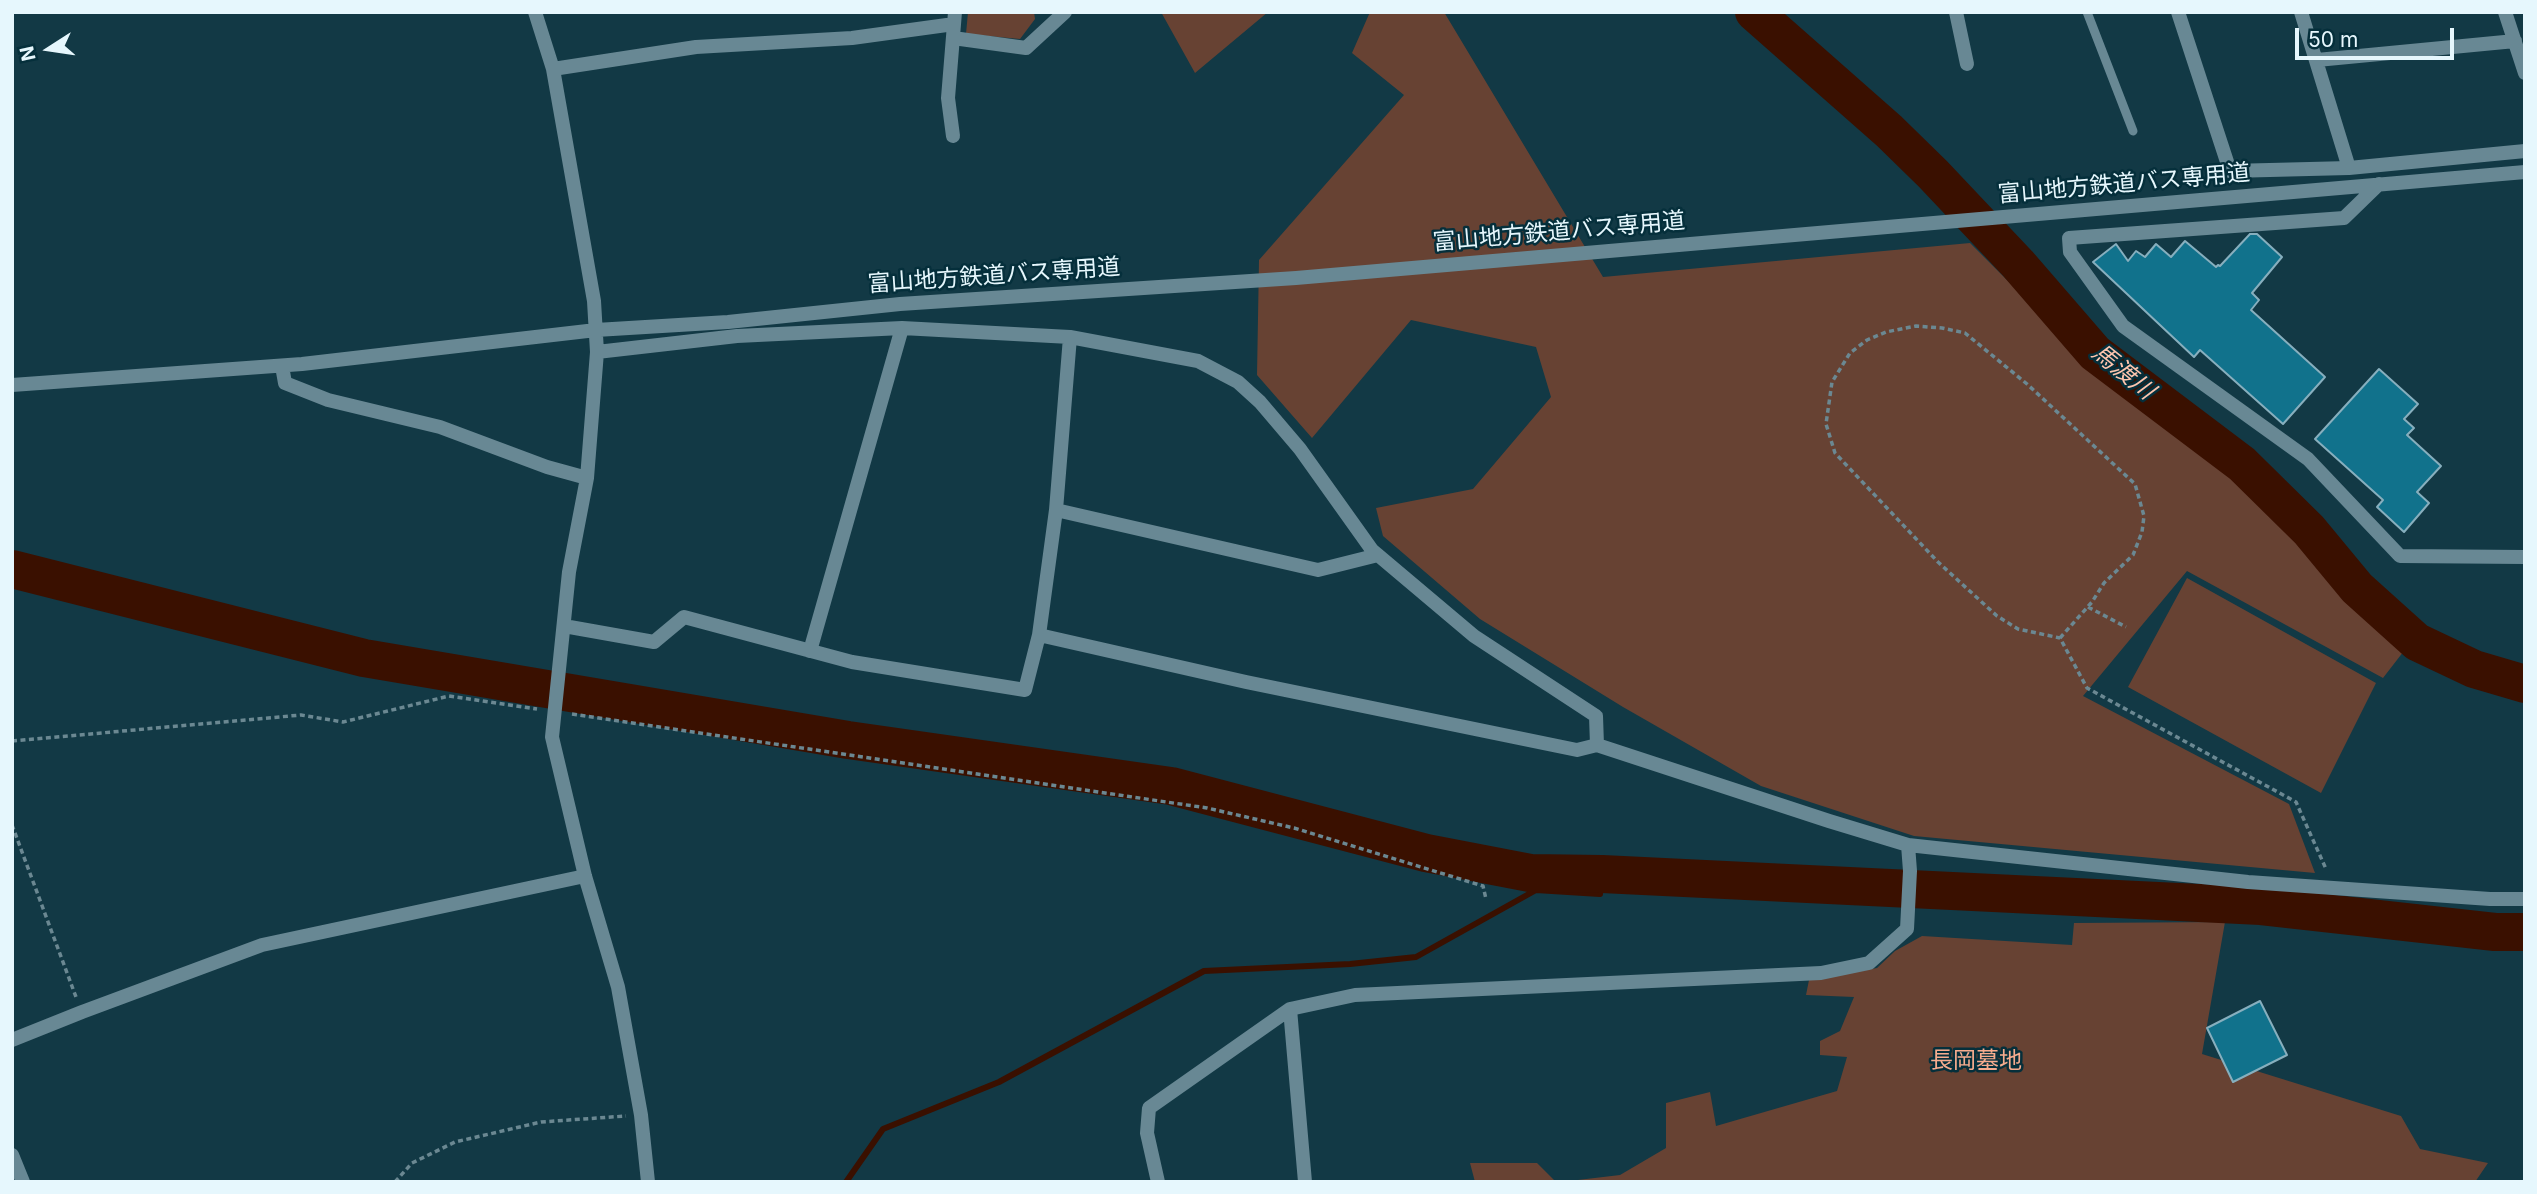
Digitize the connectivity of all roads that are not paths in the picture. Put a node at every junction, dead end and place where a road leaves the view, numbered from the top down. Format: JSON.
{"nodes":[{"id":1,"x":535,"y":12,"type":"edge"},
{"id":2,"x":1065,"y":12,"type":"edge"},
{"id":3,"x":1956,"y":12,"type":"edge"},
{"id":4,"x":2087,"y":12,"type":"edge"},
{"id":5,"x":2178,"y":12,"type":"edge"},
{"id":6,"x":2301,"y":12,"type":"edge"},
{"id":7,"x":2505,"y":12,"type":"edge"},
{"id":8,"x":954,"y":25,"type":"edge"},
{"id":9,"x":2515,"y":41,"type":"junction"},
{"id":10,"x":2317,"y":60,"type":"junction"},
{"id":11,"x":1967,"y":64,"type":"dead end"},
{"id":12,"x":2524,"y":67,"type":"edge"},
{"id":13,"x":553,"y":69,"type":"junction"},
{"id":14,"x":2133,"y":131,"type":"dead end"},
{"id":15,"x":953,"y":136,"type":"dead end"},
{"id":16,"x":2525,"y":151,"type":"edge"},
{"id":17,"x":2349,"y":168,"type":"junction"},
{"id":18,"x":2525,"y":172,"type":"edge"},
{"id":19,"x":2379,"y":184,"type":"junction"},
{"id":20,"x":902,"y":328,"type":"junction"},
{"id":21,"x":596,"y":330,"type":"junction"},
{"id":22,"x":1070,"y":337,"type":"junction"},
{"id":23,"x":597,"y":352,"type":"junction"},
{"id":24,"x":282,"y":366,"type":"junction"},
{"id":25,"x":12,"y":386,"type":"edge"},
{"id":26,"x":587,"y":478,"type":"junction"},
{"id":27,"x":1056,"y":510,"type":"junction"},
{"id":28,"x":1378,"y":555,"type":"junction"},
{"id":29,"x":2525,"y":557,"type":"edge"},
{"id":30,"x":564,"y":626,"type":"junction"},
{"id":31,"x":1039,"y":635,"type":"junction"},
{"id":32,"x":810,"y":651,"type":"junction"},
{"id":33,"x":1597,"y":745,"type":"junction"},
{"id":34,"x":1908,"y":845,"type":"junction"},
{"id":35,"x":585,"y":876,"type":"junction"},
{"id":36,"x":2525,"y":899,"type":"edge"},
{"id":37,"x":1290,"y":1009,"type":"junction"},
{"id":38,"x":12,"y":1040,"type":"edge"},
{"id":39,"x":12,"y":1155,"type":"edge"},
{"id":40,"x":23,"y":1182,"type":"edge"},
{"id":41,"x":648,"y":1182,"type":"edge"},
{"id":42,"x":1158,"y":1182,"type":"edge"},
{"id":43,"x":1305,"y":1182,"type":"edge"}],
"edges":[{"from":1,"to":13,"type":"street"},
{"from":2,"to":8,"type":"street"},
{"from":3,"to":11,"type":"street"},
{"from":4,"to":14,"type":"lane"},
{"from":5,"to":17,"type":"street"},
{"from":6,"to":10,"type":"street"},
{"from":7,"to":9,"type":"street"},
{"from":8,"to":13,"type":"street"},
{"from":8,"to":15,"type":"street"},
{"from":9,"to":10,"type":"street"},
{"from":9,"to":12,"type":"street"},
{"from":10,"to":17,"type":"street"},
{"from":13,"to":21,"type":"street"},
{"from":16,"to":17,"type":"street"},
{"from":18,"to":19,"type":"street","name":"富山地方鉄道バス専用道"},
{"from":19,"to":21,"type":"street","name":"富山地方鉄道バス専用道"},
{"from":19,"to":29,"type":"street"},
{"from":20,"to":22,"type":"street"},
{"from":20,"to":23,"type":"street"},
{"from":20,"to":32,"type":"street"},
{"from":21,"to":23,"type":"street"},
{"from":21,"to":24,"type":"street","name":"富山地方鉄道バス専用道"},
{"from":22,"to":27,"type":"street"},
{"from":22,"to":28,"type":"street"},
{"from":23,"to":26,"type":"street"},
{"from":24,"to":25,"type":"street","name":"富山地方鉄道バス専用道"},
{"from":24,"to":26,"type":"street"},
{"from":26,"to":30,"type":"street"},
{"from":27,"to":28,"type":"street"},
{"from":27,"to":31,"type":"street"},
{"from":28,"to":33,"type":"street"},
{"from":30,"to":32,"type":"street"},
{"from":30,"to":35,"type":"street"},
{"from":31,"to":32,"type":"street"},
{"from":31,"to":33,"type":"street"},
{"from":33,"to":34,"type":"street"},
{"from":34,"to":36,"type":"street"},
{"from":34,"to":37,"type":"street"},
{"from":35,"to":38,"type":"street"},
{"from":35,"to":41,"type":"street"},
{"from":37,"to":42,"type":"street"},
{"from":37,"to":43,"type":"street"},
{"from":39,"to":40,"type":"street"}]}
